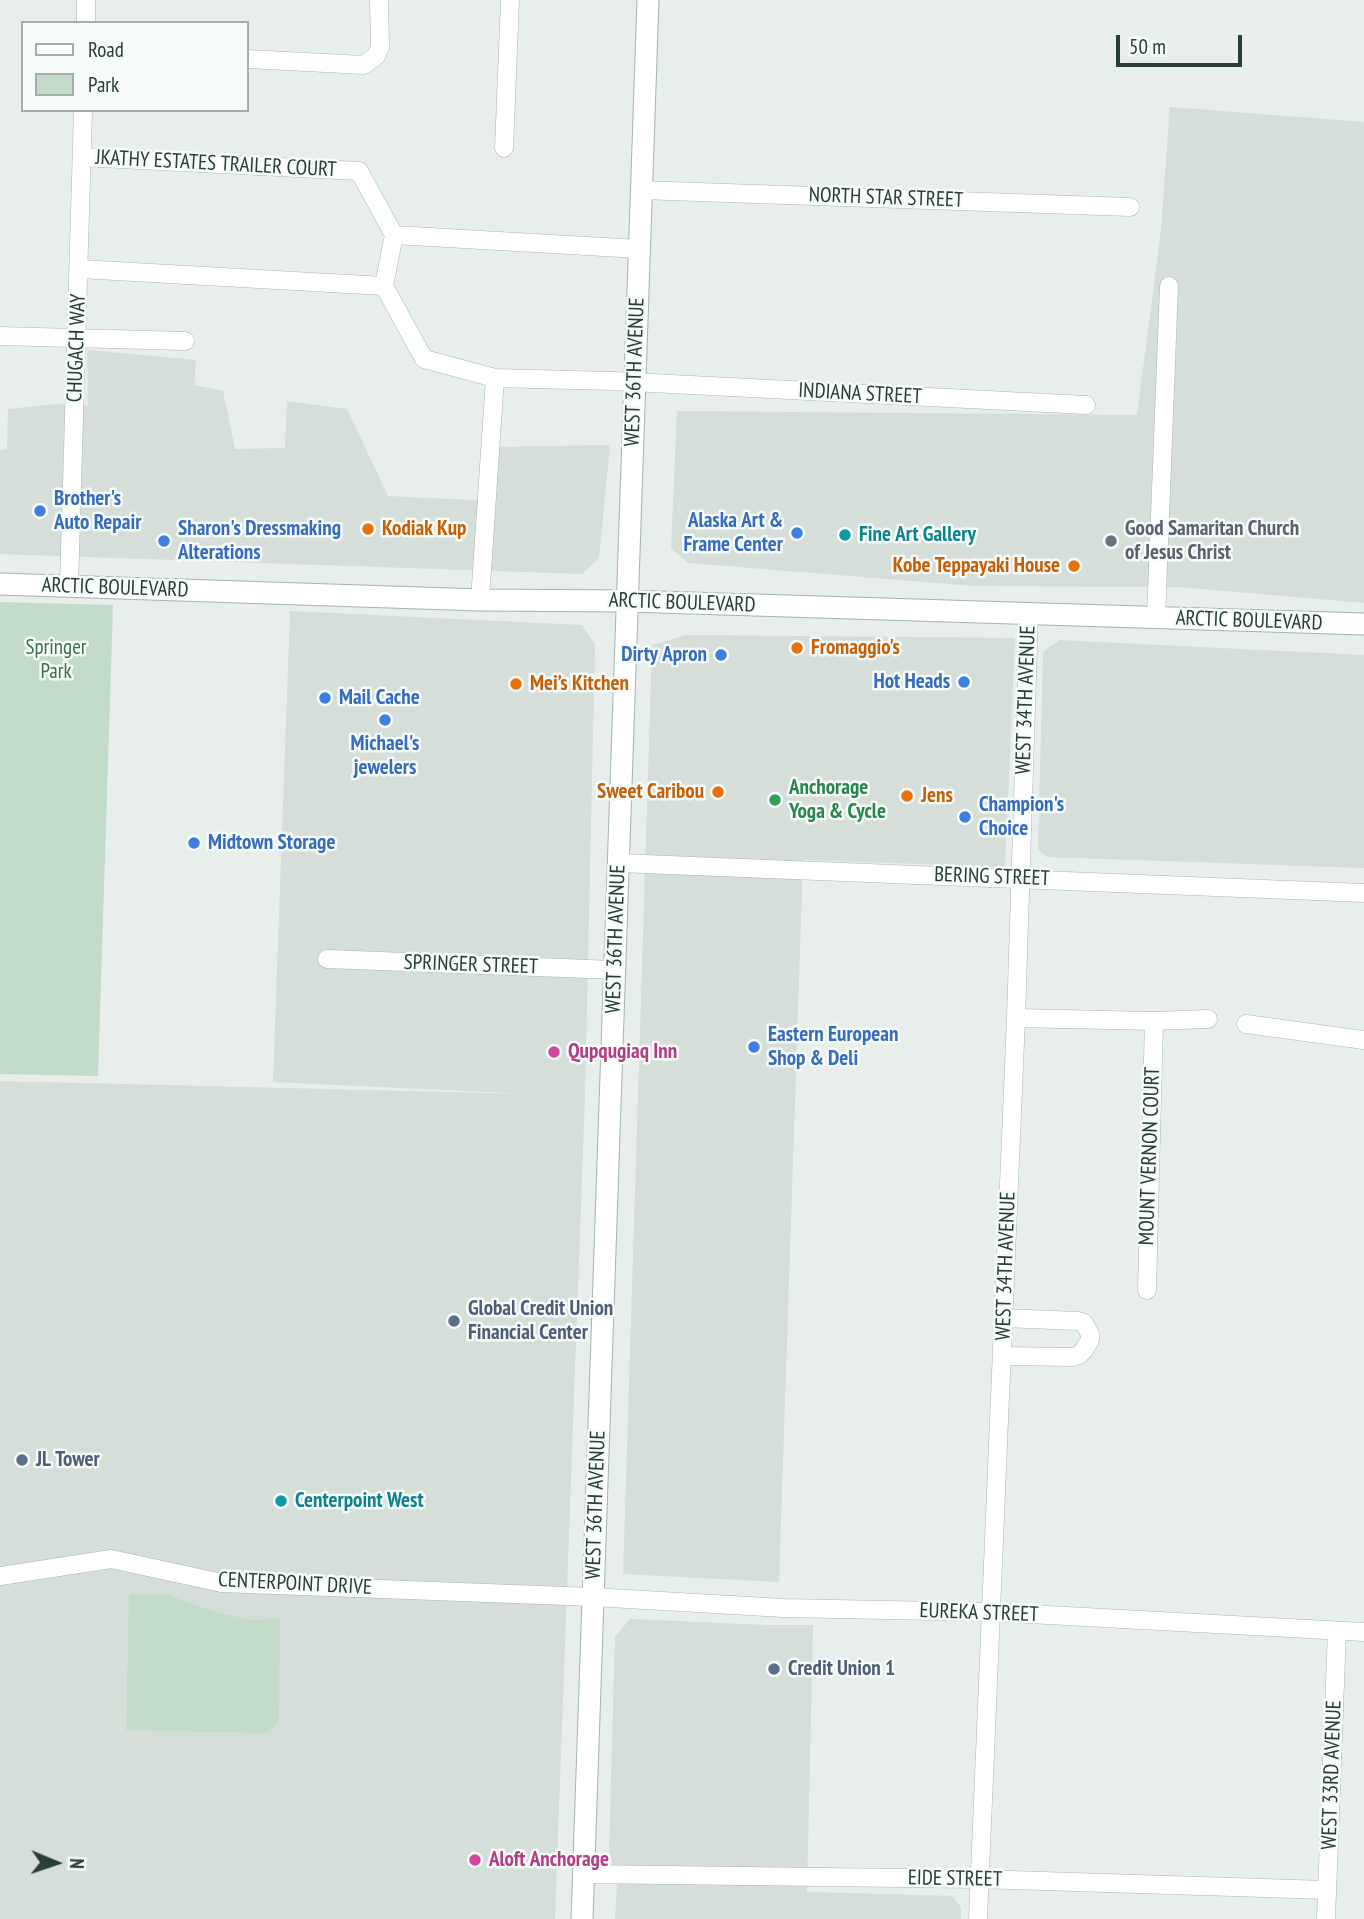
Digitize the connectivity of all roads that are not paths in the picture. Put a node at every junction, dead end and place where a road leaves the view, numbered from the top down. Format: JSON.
{"nodes":[{"id":1,"x":86,"y":0,"type":"edge"},
{"id":2,"x":379,"y":0,"type":"edge"},
{"id":3,"x":510,"y":0,"type":"edge"},
{"id":4,"x":648,"y":0,"type":"edge"},
{"id":5,"x":86,"y":21,"type":"edge"},
{"id":6,"x":248,"y":59,"type":"edge"},
{"id":7,"x":83,"y":112,"type":"edge"},
{"id":8,"x":504,"y":148,"type":"dead end"},
{"id":9,"x":82,"y":157,"type":"junction"},
{"id":10,"x":641,"y":190,"type":"junction"},
{"id":11,"x":1130,"y":207,"type":"dead end"},
{"id":12,"x":394,"y":235,"type":"junction"},
{"id":13,"x":639,"y":249,"type":"junction"},
{"id":14,"x":80,"y":269,"type":"junction"},
{"id":15,"x":384,"y":286,"type":"junction"},
{"id":16,"x":1169,"y":286,"type":"dead end"},
{"id":17,"x":0,"y":336,"type":"edge"},
{"id":18,"x":78,"y":337,"type":"junction"},
{"id":19,"x":185,"y":341,"type":"dead end"},
{"id":20,"x":495,"y":378,"type":"junction"},
{"id":21,"x":635,"y":382,"type":"junction"},
{"id":22,"x":1086,"y":405,"type":"dead end"},
{"id":23,"x":0,"y":584,"type":"edge"},
{"id":24,"x":69,"y":586,"type":"junction"},
{"id":25,"x":480,"y":600,"type":"junction"},
{"id":26,"x":627,"y":601,"type":"junction"},
{"id":27,"x":1029,"y":614,"type":"junction"},
{"id":28,"x":1156,"y":618,"type":"junction"},
{"id":29,"x":1364,"y":624,"type":"edge"},
{"id":30,"x":619,"y":863,"type":"junction"},
{"id":31,"x":1020,"y":878,"type":"junction"},
{"id":32,"x":1364,"y":893,"type":"edge"},
{"id":33,"x":327,"y":959,"type":"dead end"},
{"id":34,"x":615,"y":970,"type":"junction"},
{"id":35,"x":1016,"y":1018,"type":"junction"},
{"id":36,"x":1208,"y":1019,"type":"dead end"},
{"id":37,"x":1154,"y":1021,"type":"junction"},
{"id":38,"x":1246,"y":1024,"type":"dead end"},
{"id":39,"x":1364,"y":1040,"type":"edge"},
{"id":40,"x":1147,"y":1290,"type":"dead end"},
{"id":41,"x":1004,"y":1318,"type":"junction"},
{"id":42,"x":1002,"y":1356,"type":"junction"},
{"id":43,"x":0,"y":1576,"type":"edge"},
{"id":44,"x":593,"y":1597,"type":"junction"},
{"id":45,"x":992,"y":1612,"type":"junction"},
{"id":46,"x":1338,"y":1630,"type":"junction"},
{"id":47,"x":1364,"y":1632,"type":"edge"},
{"id":48,"x":584,"y":1874,"type":"junction"},
{"id":49,"x":979,"y":1879,"type":"junction"},
{"id":50,"x":1327,"y":1890,"type":"junction"},
{"id":51,"x":582,"y":1919,"type":"edge"},
{"id":52,"x":978,"y":1919,"type":"edge"},
{"id":53,"x":1326,"y":1919,"type":"edge"}],
"edges":[{"from":1,"to":5,"type":"street"},
{"from":2,"to":6,"type":"street"},
{"from":3,"to":8,"type":"street"},
{"from":4,"to":10,"type":"main road","name":"WEST 36TH AVENUE"},
{"from":7,"to":9,"type":"street","name":"CHUGACH WAY"},
{"from":9,"to":12,"type":"street","name":"JKATHY ESTATES TRAILER COURT"},
{"from":9,"to":14,"type":"street","name":"CHUGACH WAY"},
{"from":10,"to":11,"type":"street","name":"NORTH STAR STREET"},
{"from":10,"to":13,"type":"main road","name":"WEST 36TH AVENUE"},
{"from":12,"to":13,"type":"street"},
{"from":12,"to":15,"type":"street"},
{"from":13,"to":21,"type":"main road","name":"WEST 36TH AVENUE"},
{"from":14,"to":15,"type":"street"},
{"from":14,"to":18,"type":"street","name":"CHUGACH WAY"},
{"from":15,"to":20,"type":"street"},
{"from":16,"to":28,"type":"street"},
{"from":17,"to":18,"type":"street"},
{"from":18,"to":19,"type":"street"},
{"from":18,"to":24,"type":"street","name":"CHUGACH WAY"},
{"from":20,"to":21,"type":"street"},
{"from":20,"to":25,"type":"street"},
{"from":21,"to":22,"type":"street","name":"INDIANA STREET"},
{"from":21,"to":26,"type":"main road","name":"WEST 36TH AVENUE"},
{"from":23,"to":24,"type":"main road","name":"ARCTIC BOULEVARD"},
{"from":24,"to":25,"type":"main road","name":"ARCTIC BOULEVARD"},
{"from":25,"to":26,"type":"main road","name":"ARCTIC BOULEVARD"},
{"from":26,"to":27,"type":"main road","name":"ARCTIC BOULEVARD"},
{"from":26,"to":30,"type":"main road","name":"WEST 36TH AVENUE"},
{"from":27,"to":28,"type":"main road","name":"ARCTIC BOULEVARD"},
{"from":27,"to":31,"type":"street","name":"WEST 34TH AVENUE"},
{"from":28,"to":29,"type":"main road","name":"ARCTIC BOULEVARD"},
{"from":30,"to":31,"type":"street","name":"BERING STREET"},
{"from":30,"to":34,"type":"main road","name":"WEST 36TH AVENUE"},
{"from":31,"to":32,"type":"street","name":"BERING STREET"},
{"from":31,"to":35,"type":"street","name":"WEST 34TH AVENUE"},
{"from":33,"to":34,"type":"street","name":"SPRINGER STREET"},
{"from":34,"to":44,"type":"main road","name":"WEST 36TH AVENUE"},
{"from":35,"to":37,"type":"street"},
{"from":35,"to":41,"type":"street","name":"WEST 34TH AVENUE"},
{"from":36,"to":37,"type":"street"},
{"from":37,"to":40,"type":"street","name":"MOUNT VERNON COURT"},
{"from":38,"to":39,"type":"street"},
{"from":41,"to":42,"type":"street","name":"WEST 34TH AVENUE"},
{"from":41,"to":42,"type":"street"},
{"from":42,"to":45,"type":"street","name":"WEST 34TH AVENUE"},
{"from":43,"to":44,"type":"street","name":"CENTERPOINT DRIVE"},
{"from":44,"to":45,"type":"street","name":"EUREKA STREET"},
{"from":44,"to":48,"type":"main road","name":"WEST 36TH AVENUE"},
{"from":45,"to":46,"type":"street","name":"EUREKA STREET"},
{"from":45,"to":49,"type":"street","name":"WEST 34TH AVENUE"},
{"from":46,"to":47,"type":"street","name":"EUREKA STREET"},
{"from":46,"to":50,"type":"street","name":"WEST 33RD AVENUE"},
{"from":48,"to":49,"type":"street","name":"EIDE STREET"},
{"from":48,"to":51,"type":"main road","name":"WEST 36TH AVENUE"},
{"from":49,"to":50,"type":"street","name":"EIDE STREET"},
{"from":49,"to":52,"type":"street","name":"WEST 34TH AVENUE"},
{"from":50,"to":53,"type":"street","name":"WEST 33RD AVENUE"}]}
